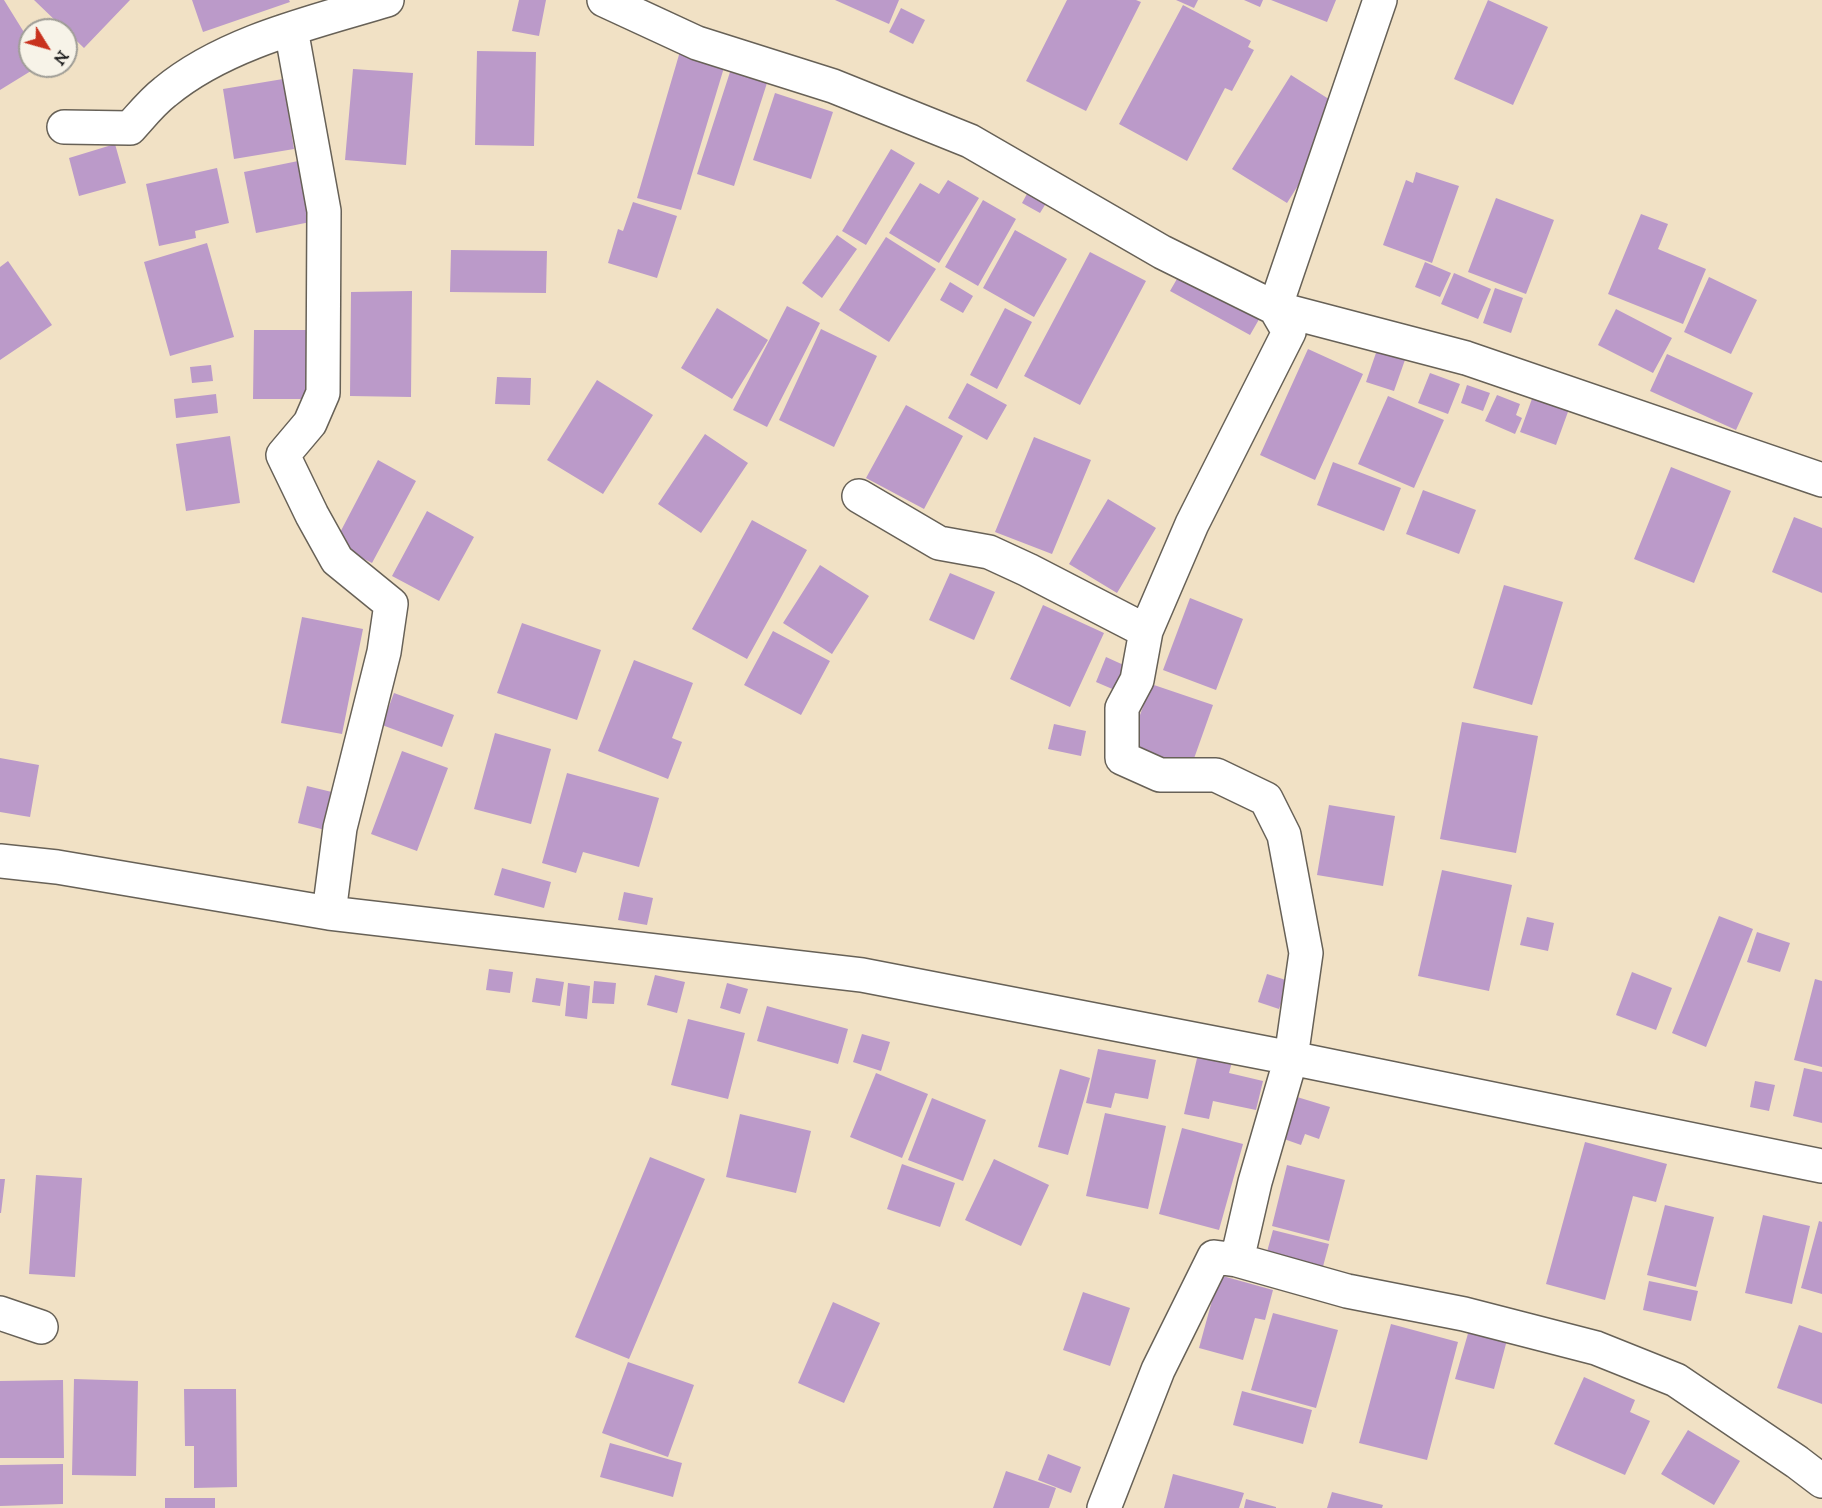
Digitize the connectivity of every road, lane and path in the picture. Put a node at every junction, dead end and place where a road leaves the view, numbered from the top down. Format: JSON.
{"nodes":[{"id":1,"x":387,"y":0,"type":"edge"},
{"id":2,"x":604,"y":0,"type":"edge"},
{"id":3,"x":1380,"y":0,"type":"edge"},
{"id":4,"x":291,"y":29,"type":"junction"},
{"id":5,"x":64,"y":127,"type":"dead end"},
{"id":6,"x":1275,"y":308,"type":"junction"},
{"id":7,"x":1822,"y":480,"type":"edge"},
{"id":8,"x":859,"y":496,"type":"dead end"},
{"id":9,"x":1146,"y":631,"type":"junction"},
{"id":10,"x":0,"y":861,"type":"edge"},
{"id":11,"x":329,"y":913,"type":"junction"},
{"id":12,"x":1291,"y":1058,"type":"junction"},
{"id":13,"x":1822,"y":1166,"type":"edge"},
{"id":14,"x":1237,"y":1260,"type":"junction"},
{"id":15,"x":0,"y":1313,"type":"edge"},
{"id":16,"x":41,"y":1327,"type":"dead end"},
{"id":17,"x":1822,"y":1481,"type":"edge"},
{"id":18,"x":1104,"y":1508,"type":"edge"}],
"edges":[{"from":1,"to":4,"type":"street"},
{"from":2,"to":6,"type":"street"},
{"from":3,"to":6,"type":"street"},
{"from":4,"to":5,"type":"street"},
{"from":4,"to":11,"type":"street"},
{"from":6,"to":7,"type":"street"},
{"from":6,"to":9,"type":"street"},
{"from":8,"to":9,"type":"street"},
{"from":9,"to":12,"type":"street"},
{"from":10,"to":11,"type":"street"},
{"from":11,"to":12,"type":"street"},
{"from":12,"to":13,"type":"street"},
{"from":12,"to":14,"type":"street"},
{"from":14,"to":17,"type":"street"},
{"from":14,"to":18,"type":"street"},
{"from":15,"to":16,"type":"street"}]}
